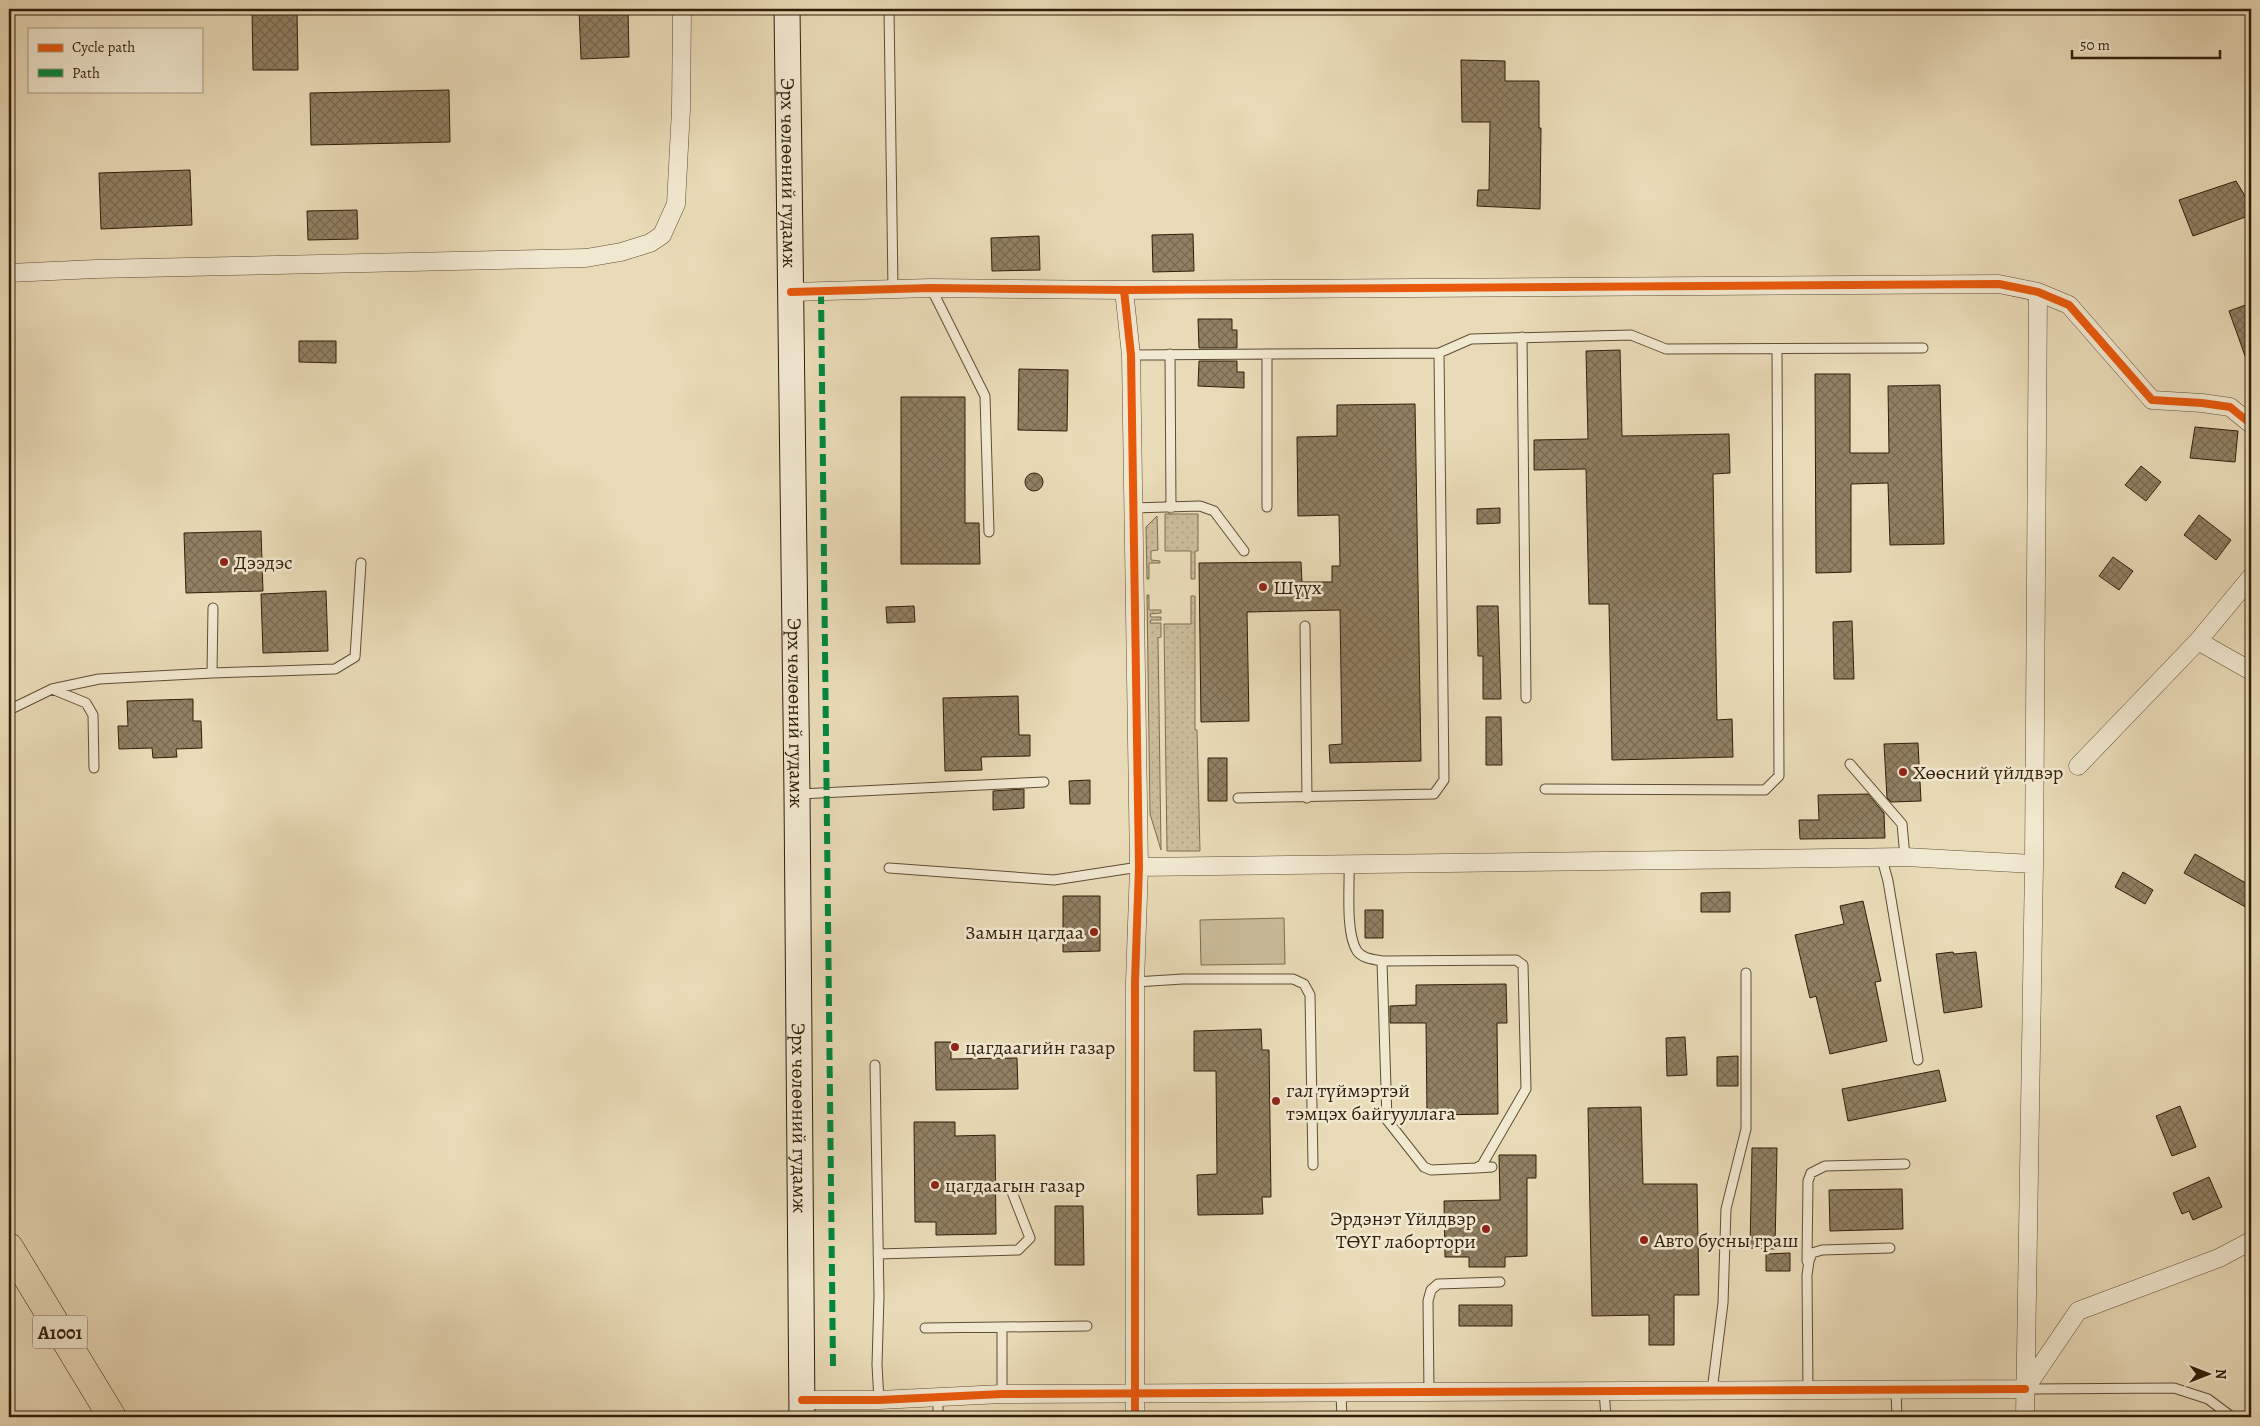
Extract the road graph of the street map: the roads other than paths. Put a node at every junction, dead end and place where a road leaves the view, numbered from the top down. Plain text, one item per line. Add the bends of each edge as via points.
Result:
1 (682, 9) edge
2 (787, 9) edge
3 (889, 9) edge
4 (9, 273) edge
5 (931, 288) junction
6 (894, 289) junction
7 (1124, 290) junction
8 (791, 292) junction
9 (2038, 292) junction
10 (1522, 337) junction
11 (1923, 348) dead end
12 (1777, 349) junction
13 (1439, 353) junction
14 (1170, 354) junction
15 (1267, 354) junction
16 (1131, 355) junction
17 (2251, 424) edge
18 (1267, 507) dead end
19 (1132, 508) junction
20 (1171, 508) junction
21 (989, 532) dead end
22 (1244, 552) dead end
23 (361, 563) dead end
24 (2251, 577) edge
25 (212, 608) dead end
26 (1305, 626) dead end
27 (2198, 641) junction
28 (2251, 671) edge
29 (212, 673) junction
30 (52, 689) junction
31 (1526, 698) dead end
32 (9, 710) edge
33 (1850, 764) dead end
34 (2078, 766) dead end
35 (94, 768) dead end
36 (1044, 782) dead end
37 (1545, 789) dead end
38 (797, 794) junction
39 (1238, 798) dead end
40 (1307, 798) junction
41 (1905, 857) junction
42 (1882, 859) junction
43 (1349, 864) junction
44 (2034, 864) junction
45 (1139, 866) junction
46 (889, 868) dead end
47 (1382, 961) junction
48 (1746, 973) dead end
49 (1134, 982) junction
50 (1918, 1060) dead end
51 (875, 1064) dead end
52 (1905, 1164) dead end
53 (1313, 1165) dead end
54 (1492, 1167) dead end
55 (1476, 1168) junction
56 (1012, 1192) dead end
57 (2251, 1241) edge
58 (9, 1247) edge
59 (1890, 1248) dead end
60 (878, 1254) junction
61 (1807, 1275) junction
62 (1500, 1282) dead end
63 (1087, 1326) dead end
64 (1002, 1327) junction
65 (925, 1328) dead end
66 (2025, 1389) junction
67 (1896, 1390) junction
68 (1712, 1391) junction
69 (1808, 1391) junction
70 (1604, 1392) junction
71 (1429, 1393) junction
72 (1002, 1394) junction
73 (1340, 1394) junction
74 (1134, 1395) junction
75 (938, 1398) junction
76 (879, 1400) junction
77 (802, 1409) edge
78 (112, 1417) edge
79 (938, 1417) edge
80 (1135, 1417) edge
81 (1342, 1417) edge
82 (1606, 1417) edge
83 (1897, 1417) edge
84 (2025, 1417) edge
85 (2232, 1417) edge

1 - 4 street via 676,204 662,235 650,243 586,258
2 - 8 main road, Эрх чөлөөний гудамж
3 - 6 lane
5 - 6 street
5 - 7 street
5 - 21 lane via 985,396
6 - 8 street
7 - 9 street via 1999,284
7 - 16 street
8 - 38 main road, Эрх чөлөөний гудамж
9 - 17 street via 2069,305 2152,400 2230,407
9 - 44 street
10 - 12 lane via 1632,335 1666,349
10 - 13 lane via 1471,339
10 - 31 lane
11 - 12 lane
12 - 37 lane via 1779,776 1765,790
13 - 15 lane
13 - 40 lane via 1444,780 1434,794
14 - 15 lane
14 - 16 lane
14 - 20 lane
15 - 18 lane
16 - 19 street
19 - 20 lane
19 - 45 street
20 - 22 lane via 1211,508
23 - 29 lane via 355,657 334,669
24 - 27 street
25 - 29 lane
26 - 40 lane
27 - 28 street
27 - 34 street
29 - 30 lane via 99,679
30 - 32 lane
30 - 35 lane via 86,704 93,715
33 - 41 lane via 1902,824
36 - 38 lane
38 - 77 main road, Эрх чөлөөний гудамж
39 - 40 lane
41 - 42 street
41 - 44 street
42 - 43 street
42 - 50 lane
43 - 45 street
43 - 47 lane via 1351,930 1357,950 1365,958
44 - 66 street
45 - 46 lane via 1054,880
45 - 49 street
47 - 55 lane via 1387,1120 1424,1166 1431,1170
47 - 55 lane via 1516,960 1522,965 1526,1089 1482,1165
48 - 68 lane via 1746,1129 1726,1209 1723,1303
49 - 53 lane via 1293,979 1304,984 1310,995
49 - 74 street
51 - 60 lane
52 - 61 lane via 1825,1166 1811,1172 1808,1180
54 - 55 lane
56 - 60 lane via 1030,1238 1018,1250
57 - 66 street via 2218,1258 2078,1311
58 - 78 highway, A1001
59 - 61 lane via 1812,1253
60 - 76 lane
61 - 69 lane
62 - 71 lane via 1438,1284 1431,1290 1428,1301
63 - 64 lane
64 - 65 lane
64 - 72 lane
66 - 67 street
66 - 84 street
66 - 85 lane via 2174,1388 2208,1399
67 - 69 street
67 - 83 lane
68 - 69 street
68 - 70 street
70 - 71 street
70 - 82 lane
71 - 73 street
72 - 74 street
72 - 75 street
73 - 74 street
73 - 81 lane
74 - 80 street
75 - 76 street
75 - 79 lane
76 - 77 street

